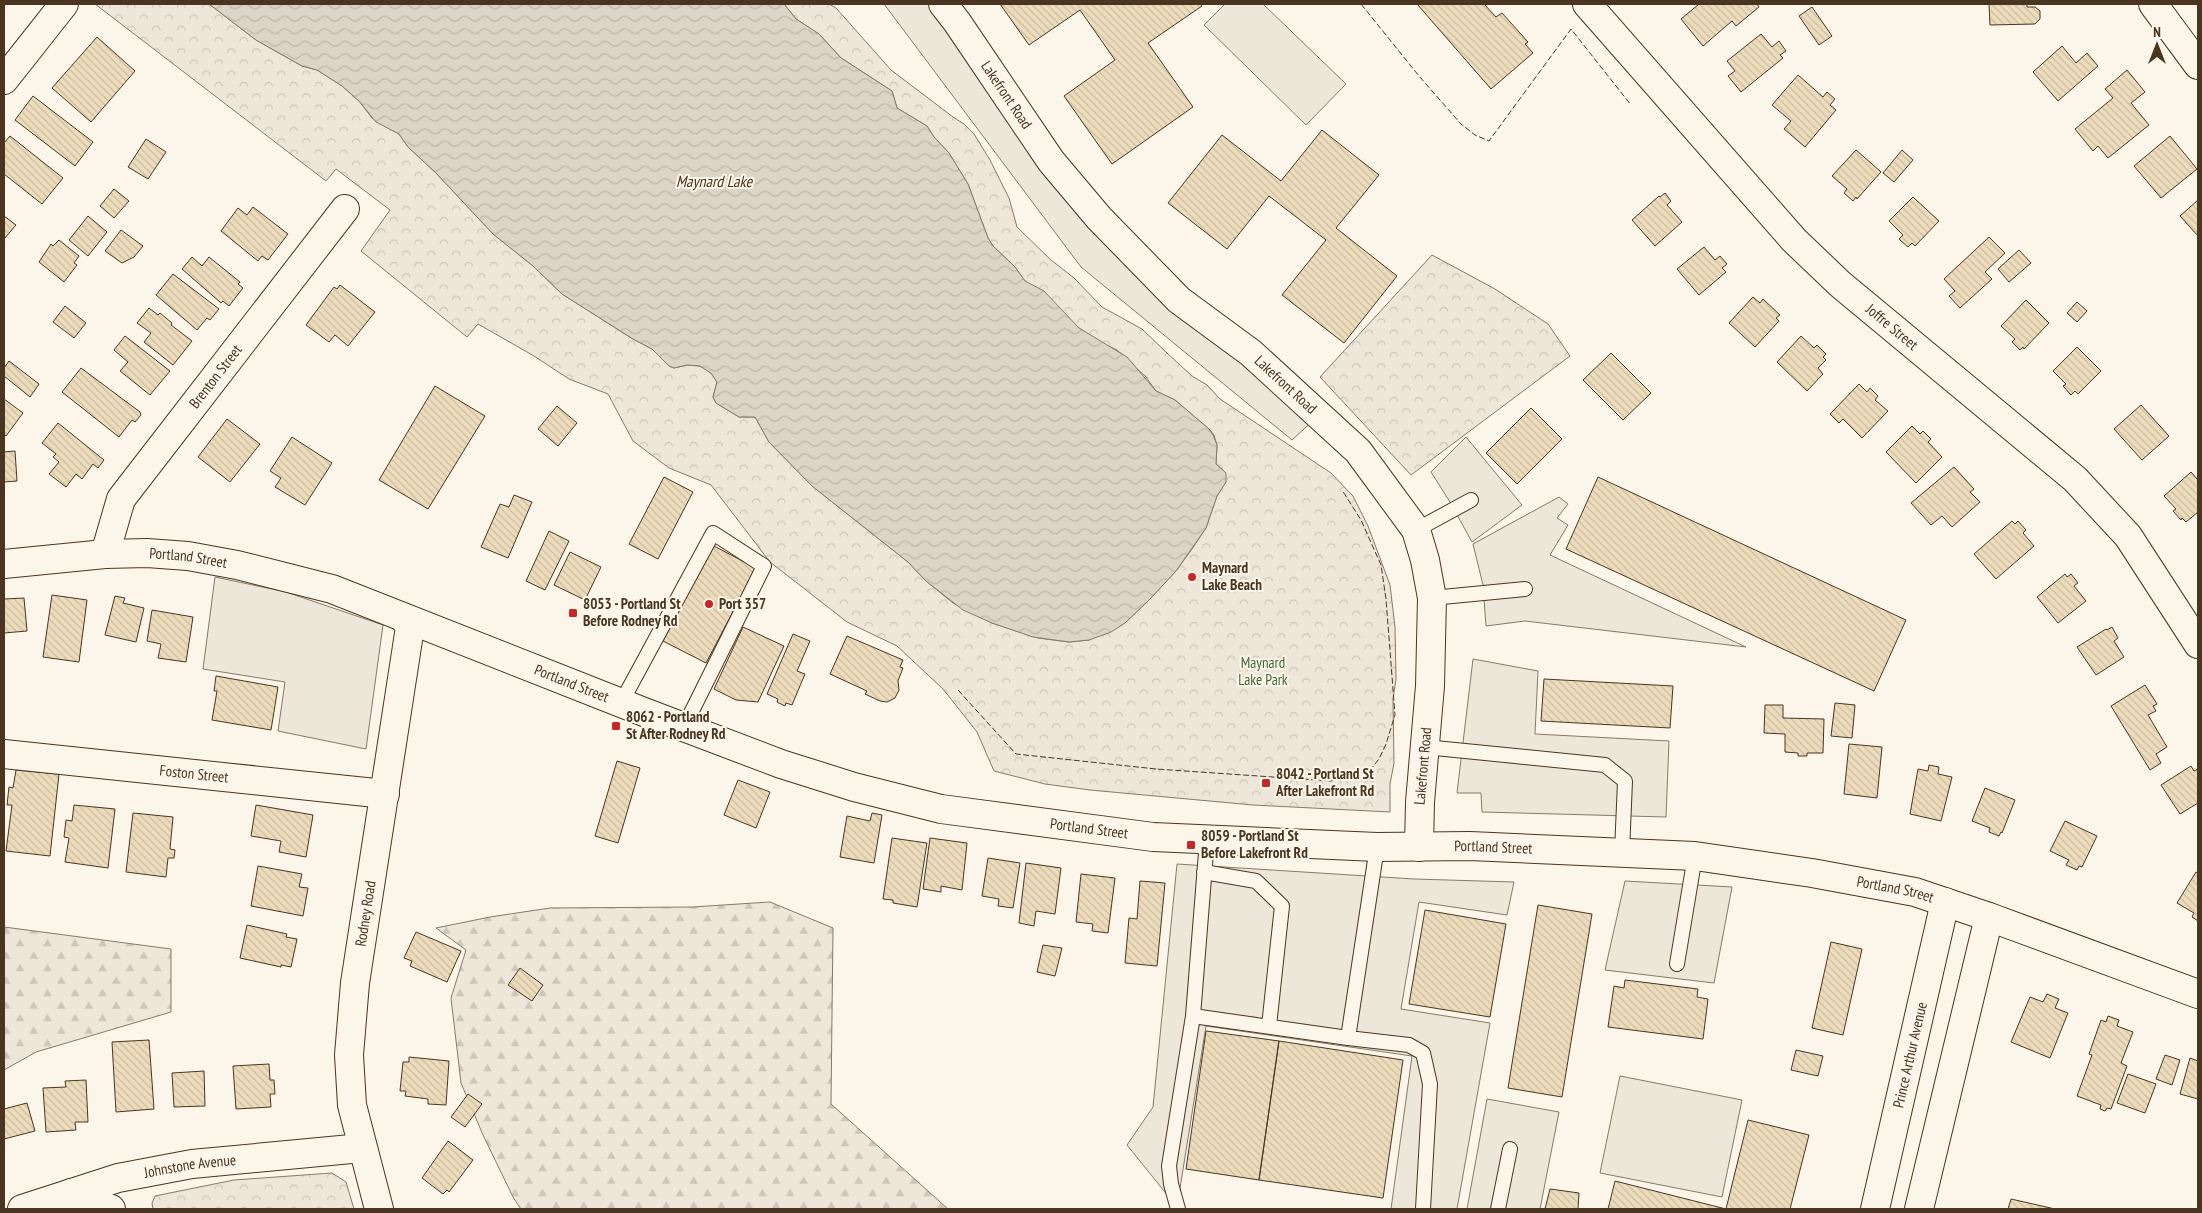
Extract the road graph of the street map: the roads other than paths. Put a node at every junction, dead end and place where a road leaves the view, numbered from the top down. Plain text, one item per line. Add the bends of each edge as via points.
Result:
1 (64, 4) edge
2 (943, 4) edge
3 (1586, 4) edge
4 (2153, 4) edge
5 (2198, 64) edge
6 (4, 80) edge
7 (345, 209) dead end
8 (1471, 500) dead end
9 (1416, 530) junction
10 (105, 554) junction
11 (4, 564) edge
12 (1525, 589) dead end
13 (1432, 598) junction
14 (404, 618) junction
15 (2198, 644) edge
16 (621, 703) junction
17 (684, 727) junction
18 (1425, 747) junction
19 (4, 754) edge
20 (386, 794) junction
21 (1208, 840) junction
22 (1377, 847) junction
23 (1419, 847) junction
24 (1622, 852) junction
25 (1695, 856) junction
26 (1204, 872) junction
27 (1946, 902) junction
28 (1989, 917) junction
29 (1677, 964) dead end
30 (2198, 994) edge
31 (1193, 1016) junction
32 (1269, 1026) junction
33 (1348, 1038) junction
34 (362, 1148) junction
35 (1510, 1149) dead end
36 (71, 1193) junction
37 (22, 1209) edge
38 (111, 1209) edge
39 (380, 1209) edge
40 (1178, 1209) edge
41 (1423, 1209) edge
42 (1498, 1209) edge
43 (1875, 1209) edge
44 (1919, 1209) edge

1 - 6 street
2 - 9 street, Lakefront Road via 1051,160 1099,218 1179,300 1251,354 1358,451
3 - 15 street, Joffre Street via 1794,240 1840,284 2075,479 2128,536
4 - 5 street
7 - 10 street, Brenton Street via 121,499
8 - 9 lane
9 - 13 street, Lakefront Road via 1426,560
10 - 11 street, Portland Street
10 - 14 street, Portland Street via 188,556 237,565 332,589
12 - 13 lane
13 - 18 street, Lakefront Road
14 - 16 street, Portland Street
14 - 20 street, Rodney Road via 410,627
16 - 17 street, Portland Street
16 - 17 lane via 713,533 764,566
17 - 21 street, Portland Street via 790,767 941,810 1153,837
18 - 23 street, Lakefront Road
18 - 24 lane via 1605,765 1625,781
19 - 20 street, Foston Street
20 - 34 street, Rodney Road via 355,984 349,1055 352,1105
21 - 22 street, Portland Street
21 - 26 lane
22 - 23 street, Portland Street
22 - 33 lane
23 - 24 street, Portland Street
24 - 25 street, Portland Street
25 - 27 street, Portland Street via 1902,889
25 - 29 lane
26 - 31 lane
26 - 32 lane via 1256,881 1282,906
27 - 28 street, Portland Street
27 - 43 street, Prince Arthur Avenue
28 - 30 street, Portland Street
28 - 44 street
31 - 32 lane
31 - 40 lane via 1169,1166
32 - 33 lane
33 - 41 lane via 1409,1045 1423,1053 1430,1084
34 - 36 street, Johnstone Avenue via 192,1164 118,1178
34 - 39 street, Rodney Road
35 - 42 lane
36 - 37 street, Johnstone Avenue
36 - 38 street

